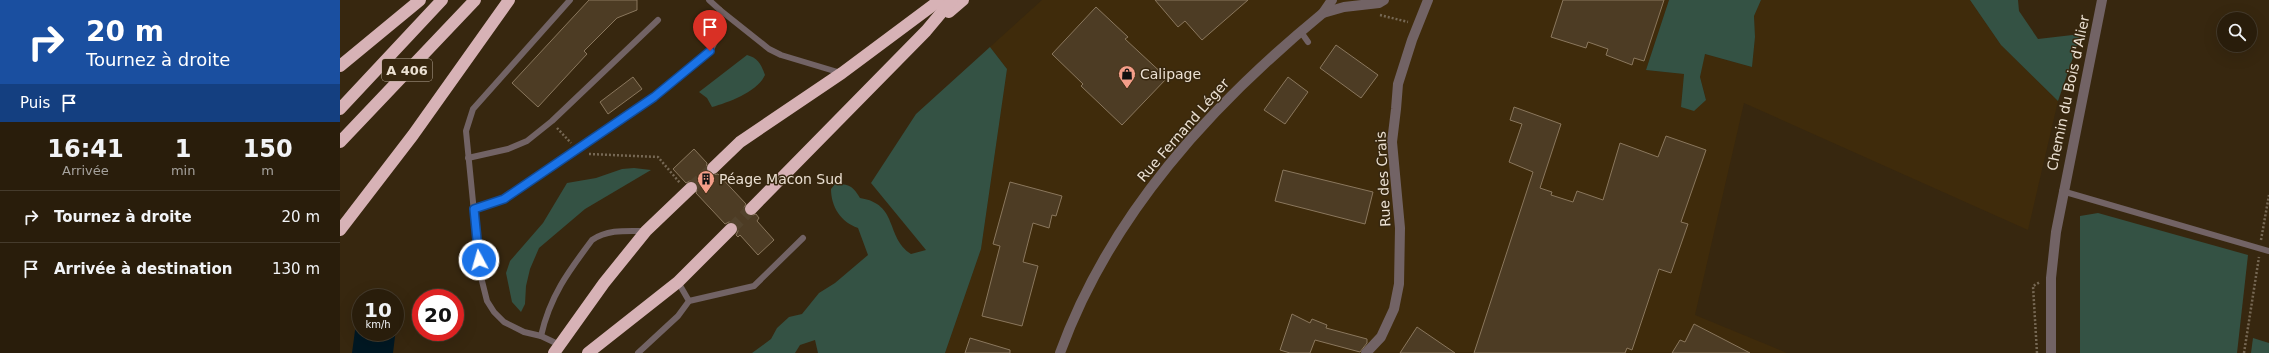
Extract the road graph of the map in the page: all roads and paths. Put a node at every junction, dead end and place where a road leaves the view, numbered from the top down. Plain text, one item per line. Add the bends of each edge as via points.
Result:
1 (420, 0) edge
2 (442, 0) edge
3 (475, 0) edge
4 (510, 0) edge
5 (570, 0) edge
6 (709, 0) edge
7 (930, 0) edge
8 (940, 0) edge
9 (952, 0) edge
10 (963, 0) edge
11 (1332, 0) edge
12 (1384, 0) edge
13 (1428, 0) edge
14 (2102, 0) edge
15 (720, 10) junction
16 (1323, 13) junction
17 (1372, 13) dead end
18 (658, 20) dead end
19 (1418, 24) junction
20 (906, 26) junction
21 (926, 31) junction
22 (1301, 32) junction
23 (1308, 42) dead end
24 (340, 66) edge
25 (842, 73) junction
26 (340, 109) edge
27 (552, 121) junction
28 (340, 142) edge
29 (577, 148) junction
30 (468, 158) junction
31 (713, 168) tunnel mouth
32 (689, 190) joint
33 (2062, 191) junction
34 (2269, 195) edge
35 (474, 209) junction
36 (751, 209) tunnel mouth
37 (340, 230) edge
38 (646, 230) junction
39 (731, 230) tunnel mouth
40 (803, 238) dead end
41 (2260, 249) junction
42 (2269, 252) edge
43 (2051, 278) junction
44 (678, 282) junction
45 (689, 301) junction
46 (541, 336) junction
47 (557, 349) edge
48 (588, 353) edge
49 (638, 353) edge
50 (1060, 353) edge
51 (1366, 353) edge
52 (2037, 353) edge
53 (2051, 353) edge
54 (2244, 353) edge

1 - 24 highway
2 - 26 highway, A 406
3 - 28 highway, A 406
4 - 37 highway
5 - 30 lane via 473,109 466,131
6 - 15 lane
7 - 20 highway
8 - 20 highway
9 - 21 highway
10 - 21 highway
11 - 16 street, Rue Fernand Léger
12 - 16 street, Rue Fernand Léger
13 - 19 street, Rue des Crais
14 - 33 street, Chemin du Bois d'Alier
15 - 25 lane via 769,50
15 - 29 lane via 719,31 710,51 654,97
16 - 22 street, Rue Fernand Léger
17 - 19 path
18 - 27 lane
19 - 51 street, Rue des Crais via 1398,84 1392,142 1400,228 1399,284 1391,316 1381,337
20 - 25 highway
21 - 36 highway
22 - 23 lane
22 - 50 street, Rue Fernand Léger via 1233,92 1156,178 1123,226 1093,278
25 - 31 highway via 740,142
27 - 29 path
27 - 30 lane via 527,141 508,149
29 - 32 path via 588,154 658,157
29 - 35 lane via 504,199
30 - 35 lane
32 - 38 highway
33 - 41 lane
33 - 43 street, Chemin du Bois d'Alier
34 - 41 path
35 - 46 lane via 480,273 487,300 504,322 524,332
38 - 46 lane via 613,231 600,234 592,240 558,288 546,314
38 - 47 highway
39 - 44 highway
40 - 45 lane via 754,286
41 - 42 lane
41 - 54 path
43 - 52 path via 2033,286
43 - 53 street, Chemin du Bois d'Alier
44 - 45 lane
44 - 48 highway
45 - 49 lane via 678,316
46 - 47 lane

